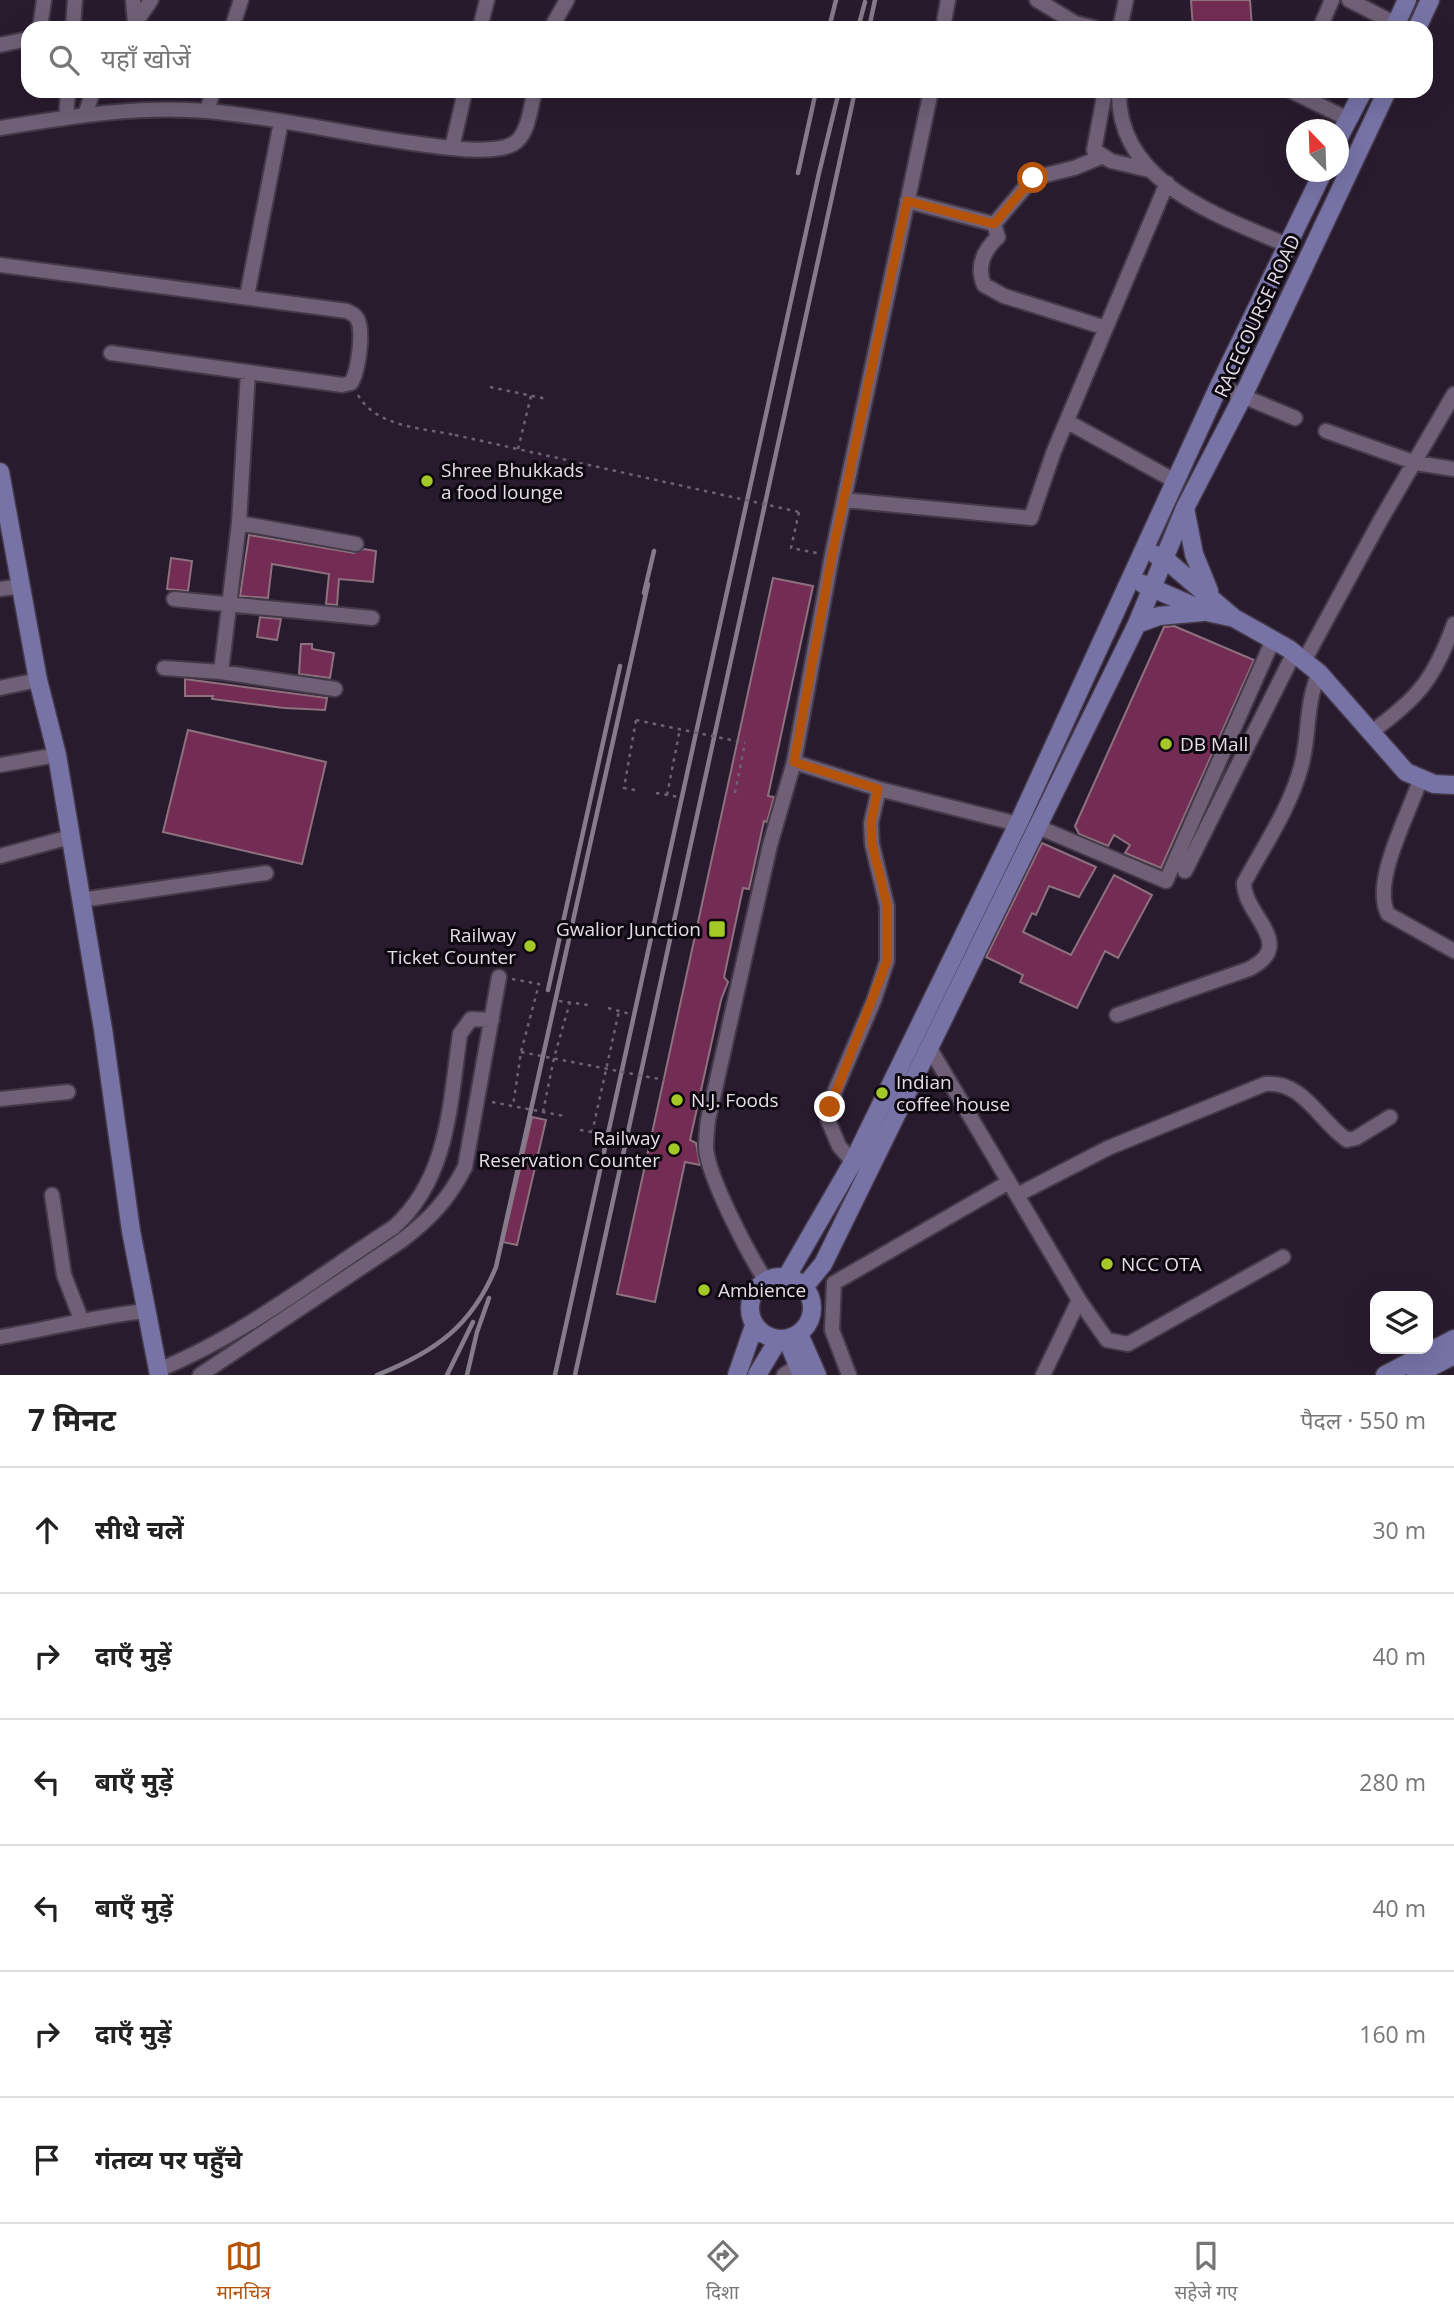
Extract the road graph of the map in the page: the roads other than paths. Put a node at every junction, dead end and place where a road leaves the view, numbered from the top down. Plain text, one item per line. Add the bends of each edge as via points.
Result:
1 (44, 0) edge
2 (75, 0) edge
3 (132, 0) edge
4 (150, 0) edge
5 (241, 0) edge
6 (487, 0) edge
7 (567, 0) edge
8 (948, 0) edge
9 (1037, 0) edge
10 (1126, 0) edge
11 (1332, 0) edge
12 (1349, 0) edge
13 (1407, 0) edge
14 (1430, 0) edge
15 (41, 21) edge
16 (74, 21) edge
17 (133, 21) edge
18 (136, 21) edge
19 (234, 21) edge
20 (482, 21) edge
21 (555, 21) edge
22 (944, 21) edge
23 (1072, 21) edge
24 (1122, 21) edge
25 (1323, 21) edge
26 (1386, 21) edge
27 (1397, 21) edge
28 (1420, 21) edge
29 (21, 40) edge
30 (0, 45) edge
31 (67, 98) edge
32 (91, 98) edge
33 (211, 98) edge
34 (463, 98) edge
35 (533, 98) edge
36 (929, 98) edge
37 (1103, 98) edge
38 (1120, 98) edge
39 (1305, 98) edge
40 (1359, 98) edge
41 (1384, 98) edge
42 (207, 111) junction
43 (85, 115) junction
44 (66, 118) junction
45 (1348, 119) joint
46 (281, 122) junction
47 (0, 128) edge
48 (452, 148) junction
49 (1101, 157) junction
50 (1149, 170) junction
51 (1318, 182) edge
52 (1167, 184) junction
53 (907, 201) junction
54 (994, 224) junction
55 (1287, 245) junction
56 (0, 265) edge
57 (247, 296) junction
58 (1106, 328) junction
59 (111, 353) dead end
60 (248, 372) junction
61 (1219, 386) junction
62 (1454, 394) edge
63 (1243, 396) junction
64 (1295, 418) dead end
65 (1068, 422) junction
66 (1326, 432) dead end
67 (1416, 463) junction
68 (1454, 469) edge
69 (0, 472) edge
70 (1175, 481) junction
71 (844, 500) junction
72 (1185, 508) junction
73 (239, 523) junction
74 (356, 544) dead end
75 (1143, 549) junction
76 (1165, 559) junction
77 (1129, 579) junction
78 (22, 586) junction
79 (1151, 588) junction
80 (0, 589) edge
81 (174, 599) dead end
82 (1209, 603) junction
83 (229, 606) junction
84 (372, 618) dead end
85 (1137, 624) junction
86 (1454, 624) edge
87 (1273, 640) junction
88 (1299, 657) junction
89 (164, 668) dead end
90 (221, 672) junction
91 (1319, 673) junction
92 (38, 680) junction
93 (0, 688) edge
94 (335, 689) dead end
95 (1370, 733) junction
96 (57, 755) junction
97 (794, 762) junction
98 (0, 765) edge
99 (1420, 780) junction
100 (1453, 787) edge
101 (878, 789) junction
102 (1018, 824) junction
103 (1038, 827) junction
104 (70, 837) junction
105 (0, 856) edge
106 (1185, 871) dead end
107 (266, 873) dead end
108 (81, 900) junction
109 (1454, 951) edge
110 (499, 977) road end
111 (1117, 1015) dead end
112 (492, 1020) junction
113 (929, 1047) junction
114 (68, 1092) dead end
115 (0, 1100) edge
116 (1390, 1116) dead end
117 (853, 1162) junction
118 (1009, 1182) junction
119 (52, 1195) dead end
120 (1017, 1195) junction
121 (1283, 1257) dead end
122 (786, 1278) junction
123 (766, 1281) junction
124 (804, 1287) junction
125 (1079, 1300) junction
126 (146, 1311) junction
127 (81, 1319) junction
128 (754, 1326) junction
129 (0, 1337) edge
130 (788, 1338) junction
131 (1454, 1339) edge
132 (1454, 1355) edge
133 (761, 1372) edge
134 (794, 1372) edge
135 (159, 1373) edge
136 (200, 1375) edge
137 (737, 1375) edge
138 (817, 1375) edge
139 (849, 1375) edge
140 (1043, 1375) edge
141 (1385, 1375) edge
142 (1416, 1375) edge

1 - 15 street
2 - 16 street
3 - 17 street
4 - 18 street
5 - 19 street
6 - 20 street
7 - 21 street
8 - 22 street
9 - 23 street
10 - 24 street
11 - 25 street
12 - 26 street
13 - 27 main road
14 - 28 main road
29 - 30 street
31 - 44 street
32 - 43 street
33 - 42 street
34 - 48 street
35 - 48 street via 525,130 514,143
36 - 53 street
37 - 49 street via 1093,145
38 - 50 street via 1124,134
39 - 45 street
40 - 45 main road
41 - 63 main road, RACECOURSE ROAD
42 - 43 street
42 - 46 street
43 - 44 street
44 - 47 street
46 - 48 street
46 - 57 street
49 - 50 street
49 - 54 street via 1033,178
50 - 52 street
51 - 55 main road, RACECOURSE ROAD
52 - 55 street via 1202,208
52 - 58 street
53 - 54 street
53 - 71 street
54 - 58 street via 998,237 986,248 984,285 1004,296
55 - 61 main road, RACECOURSE ROAD
56 - 57 street
57 - 60 street via 347,311 357,318 360,329 351,383
58 - 65 street
59 - 60 street
60 - 73 street
61 - 63 street
61 - 70 main road, RACECOURSE ROAD
62 - 67 street
63 - 64 street
63 - 72 main road, RACECOURSE ROAD
65 - 70 street
65 - 71 street via 1031,518
66 - 67 street
67 - 68 street
67 - 88 street
69 - 78 main road
70 - 75 main road, RACECOURSE ROAD
71 - 97 street
72 - 76 main road, RACECOURSE ROAD
72 - 82 main road
73 - 74 street
73 - 83 street
75 - 76 main road
75 - 77 main road, RACECOURSE ROAD
76 - 79 main road, RACECOURSE ROAD
76 - 82 main road
77 - 79 main road
77 - 102 main road, RACECOURSE ROAD
78 - 80 street
78 - 92 main road
79 - 82 main road
79 - 85 main road, RACECOURSE ROAD
81 - 83 street
82 - 85 main road
82 - 87 main road
83 - 84 street
83 - 90 street
85 - 103 main road, RACECOURSE ROAD
86 - 95 street via 1428,681 1408,705
87 - 88 main road
87 - 103 street via 1166,881
88 - 91 main road
88 - 106 street
89 - 90 street
90 - 94 street
91 - 95 main road
91 - 111 street via 1309,696 1307,736 1294,790 1244,883 1244,895 1270,938 1269,951 1249,969
92 - 93 street
92 - 96 main road
95 - 99 main road via 1406,772
96 - 98 street
96 - 104 main road
97 - 101 street
97 - 123 street via 720,1057 706,1149 739,1233
99 - 100 main road
99 - 109 street via 1394,849 1382,904 1388,914
101 - 102 street
101 - 117 street via 872,833 887,905 887,961 835,1091 828,1120 835,1140
102 - 117 main road, RACECOURSE ROAD
103 - 113 main road, RACECOURSE ROAD
104 - 105 street
104 - 108 main road
107 - 108 street
108 - 126 main road
110 - 112 street
112 - 135 street via 471,1019 460,1034 443,1144 429,1184 410,1213 243,1325
112 - 136 street via 466,1167 440,1208 401,1241
113 - 118 street
113 - 124 main road, RACECOURSE ROAD via 823,1264
114 - 115 street
116 - 120 street via 1347,1140 1301,1093 1285,1084 1265,1084 1108,1148
117 - 122 main road, RACECOURSE ROAD
118 - 120 street
118 - 139 street via 834,1283 832,1331
119 - 127 street via 64,1275
120 - 125 street
121 - 125 street via 1128,1344 1107,1340
122 - 123 main road
122 - 124 main road
123 - 128 main road via 749,1306
124 - 130 main road via 810,1296 811,1317
125 - 140 street
126 - 127 street
126 - 135 main road
127 - 129 street
128 - 130 main road via 765,1335
128 - 137 main road
130 - 133 main road
130 - 134 main road
130 - 138 main road
131 - 141 main road
132 - 142 main road

